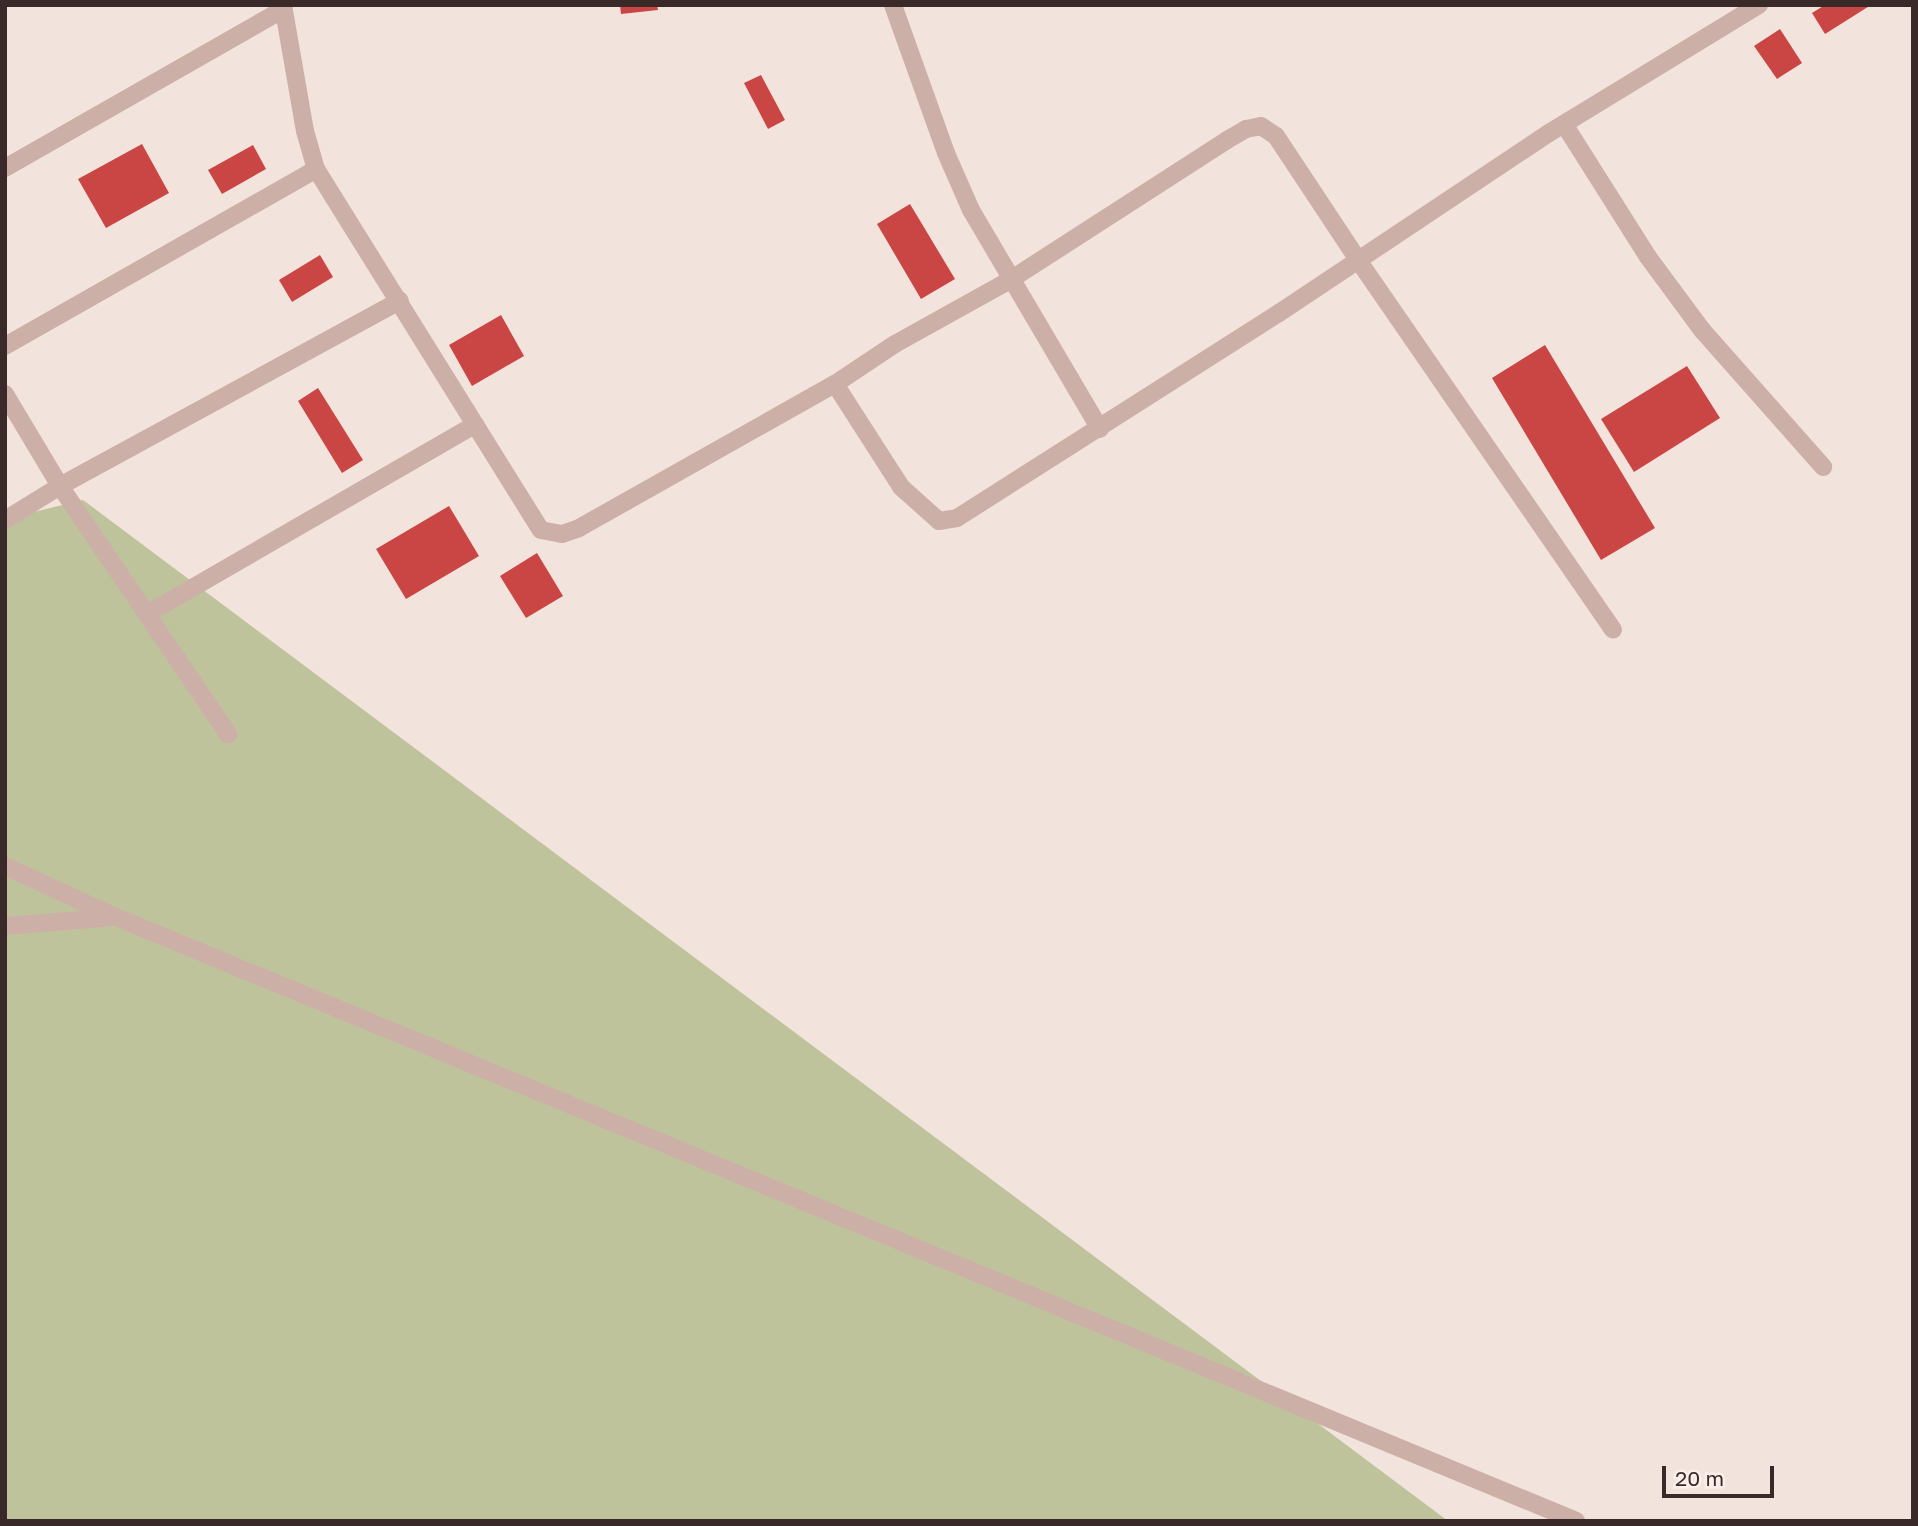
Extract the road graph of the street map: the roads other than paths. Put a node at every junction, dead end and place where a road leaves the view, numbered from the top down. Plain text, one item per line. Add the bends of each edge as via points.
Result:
1 (893, 5) edge
2 (1759, 5) edge
3 (284, 7) edge
4 (1564, 124) junction
5 (5, 168) edge
6 (316, 169) junction
7 (1357, 260) junction
8 (1010, 280) junction
9 (400, 301) junction
10 (5, 346) edge
11 (835, 384) junction
12 (5, 394) edge
13 (475, 425) junction
14 (1100, 429) junction
15 (1823, 467) dead end
16 (60, 486) junction
17 (5, 520) edge
18 (146, 614) junction
19 (1613, 629) dead end
20 (228, 734) dead end
21 (5, 866) edge
22 (116, 917) junction
23 (5, 926) edge
24 (1576, 1521) edge

1 - 8 street via 946,153
2 - 4 street
3 - 5 street
3 - 6 street
4 - 7 street
4 - 15 street via 1648,257 1702,330
6 - 9 street
6 - 10 street
7 - 8 street via 1276,136 1261,126 1227,140
7 - 14 street
7 - 19 street
8 - 11 street via 895,344
8 - 14 street
9 - 13 street
9 - 16 street
11 - 13 street via 562,534 541,530 533,521
11 - 14 street via 901,487 939,521 982,505
12 - 16 street
13 - 18 street
16 - 17 street
16 - 18 street
18 - 20 street
21 - 22 street
22 - 23 street
22 - 24 street

